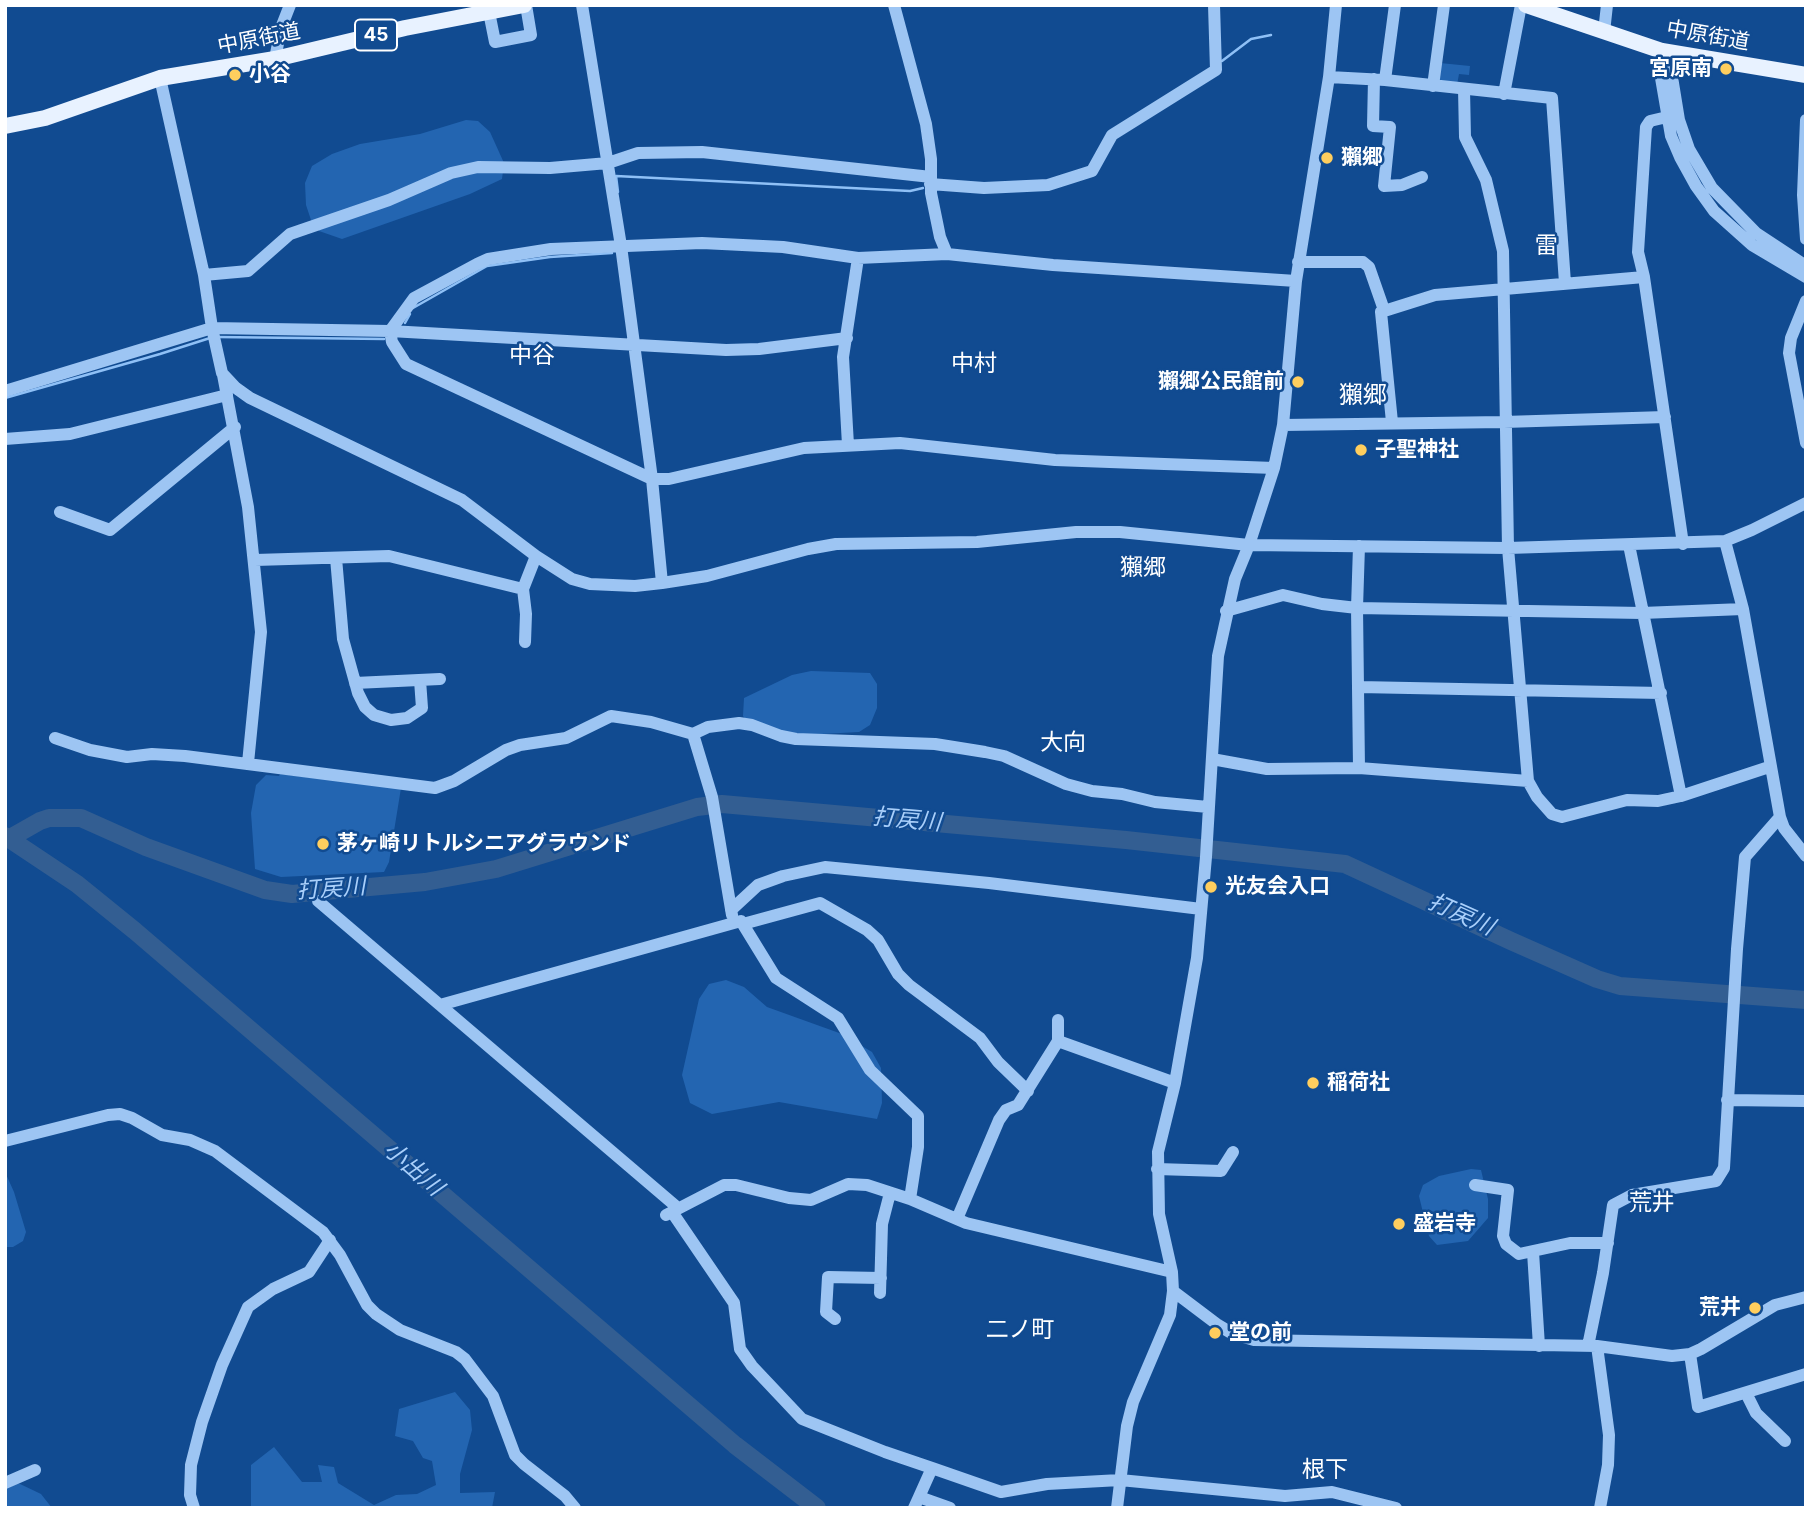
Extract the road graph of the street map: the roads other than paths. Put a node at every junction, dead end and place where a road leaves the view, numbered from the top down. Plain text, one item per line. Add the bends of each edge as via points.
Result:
1 (290, 5) edge
2 (525, 5) edge
3 (582, 5) edge
4 (894, 5) edge
5 (1214, 5) edge
6 (1336, 5) edge
7 (1395, 5) edge
8 (1444, 5) edge
9 (1524, 5) edge
10 (1607, 5) edge
11 (489, 12) junction
12 (1604, 32) junction
13 (1668, 52) junction
14 (275, 59) junction
15 (1806, 75) edge
16 (1329, 77) junction
17 (160, 78) junction
18 (1380, 80) junction
19 (1433, 86) junction
20 (1464, 89) junction
21 (1504, 94) junction
22 (1667, 117) junction
23 (1806, 120) edge
24 (5, 126) edge
25 (608, 163) junction
26 (1422, 177) dead end
27 (930, 181) junction
28 (1806, 239) edge
29 (621, 246) junction
30 (947, 254) junction
31 (858, 258) junction
32 (1298, 262) junction
33 (1806, 267) edge
34 (204, 275) junction
35 (1644, 277) junction
36 (1806, 277) edge
37 (1296, 281) junction
38 (1565, 283) junction
39 (1504, 289) junction
40 (1806, 301) edge
41 (1384, 310) junction
42 (390, 331) junction
43 (213, 334) junction
44 (847, 338) junction
45 (633, 346) junction
46 (222, 373) junction
47 (5, 391) edge
48 (227, 395) junction
49 (1665, 417) junction
50 (1392, 422) junction
51 (1504, 422) junction
52 (1283, 425) junction
53 (234, 427) junction
54 (5, 439) edge
55 (1806, 443) edge
56 (848, 445) junction
57 (1274, 468) junction
58 (652, 479) junction
59 (1806, 503) edge
60 (60, 512) dead end
61 (1725, 541) junction
62 (1682, 544) junction
63 (1249, 545) junction
64 (1629, 545) junction
65 (1359, 546) junction
66 (1508, 548) junction
67 (536, 556) junction
68 (336, 558) junction
69 (255, 561) junction
70 (662, 583) junction
71 (523, 589) junction
72 (1357, 608) junction
73 (1743, 609) junction
74 (1514, 610) junction
75 (1227, 611) junction
76 (1642, 613) junction
77 (526, 642) dead end
78 (440, 679) dead end
79 (420, 680) junction
80 (355, 683) junction
81 (1359, 687) junction
82 (1521, 691) junction
83 (1661, 693) junction
84 (693, 734) junction
85 (55, 738) dead end
86 (1212, 758) junction
87 (248, 763) junction
88 (1769, 767) junction
89 (1359, 768) junction
90 (1528, 781) junction
91 (1681, 796) junction
92 (1208, 807) junction
93 (1780, 817) junction
94 (1806, 856) edge
95 (318, 901) dead end
96 (1201, 909) junction
97 (736, 919) junction
98 (440, 1005) junction
99 (1058, 1020) dead end
100 (1058, 1041) junction
101 (1175, 1083) junction
102 (1027, 1091) junction
103 (1727, 1100) junction
104 (1806, 1101) edge
105 (5, 1141) edge
106 (1233, 1152) dead end
107 (1157, 1168) junction
108 (1475, 1185) dead end
109 (890, 1193) junction
110 (910, 1199) junction
111 (672, 1212) junction
112 (957, 1219) junction
113 (330, 1240) junction
114 (1608, 1243) junction
115 (1533, 1252) junction
116 (1172, 1272) junction
117 (881, 1278) junction
118 (1173, 1291) junction
119 (880, 1293) dead end
120 (1806, 1297) edge
121 (835, 1319) dead end
122 (1539, 1346) junction
123 (1592, 1346) junction
124 (1690, 1354) junction
125 (1806, 1374) edge
126 (1746, 1393) junction
127 (1785, 1441) dead end
128 (932, 1468) junction
129 (35, 1470) dead end
130 (1119, 1480) junction
131 (5, 1483) edge
132 (916, 1503) edge
133 (194, 1508) edge
134 (575, 1508) edge
135 (950, 1508) edge
136 (1118, 1508) edge
137 (1396, 1508) edge
138 (1600, 1508) edge

1 - 14 street
2 - 11 main road, 中原街道 / 45
2 - 11 street via 531,35 495,42
3 - 25 street
4 - 27 street via 926,124
5 - 27 street via 1216,70 1112,135 1092,171 1048,185 995,188
6 - 16 street
7 - 18 street
8 - 19 street
9 - 12 main road, 中原街道
9 - 21 street
10 - 12 street
11 - 14 main road, 中原街道 / 45
12 - 13 main road, 中原街道
13 - 15 main road, 中原街道
13 - 22 street via 1661,78
13 - 33 street via 1679,121 1712,188 1755,233
14 - 17 main road, 中原街道 / 45
16 - 18 street
16 - 32 street
17 - 24 main road, 中原街道 / 45 via 45,118
17 - 34 street
18 - 19 street
18 - 26 street via 1373,126 1390,127 1384,186
19 - 20 street
20 - 21 street
20 - 39 street via 1465,137 1492,203 1503,251
21 - 38 street via 1552,98
22 - 35 street via 1650,121 1646,127 1638,251
22 - 36 street via 1680,157 1714,211 1752,245
23 - 28 street
25 - 27 street via 638,153 702,152
25 - 29 street
25 - 34 street via 478,167 451,173 290,234 248,271
27 - 30 street
29 - 31 street via 702,243
29 - 42 street via 551,249 488,259 414,298
29 - 45 street
30 - 31 street
30 - 37 street
31 - 44 street
32 - 37 street
32 - 41 street via 1363,262
34 - 43 street
35 - 38 street
35 - 49 street
37 - 52 street
38 - 39 street
39 - 41 street via 1436,295
39 - 51 street
40 - 55 street via 1789,353
41 - 50 street
42 - 43 street
42 - 45 street
42 - 58 street via 406,363
43 - 46 street
43 - 47 street
44 - 45 street via 726,350
44 - 56 street via 843,356
45 - 58 street
46 - 48 street
46 - 67 street via 250,398 462,500
48 - 53 street
48 - 54 street via 70,434
49 - 51 street
49 - 62 street
50 - 51 street
50 - 52 street
51 - 66 street
52 - 57 street
53 - 60 street via 110,530
53 - 69 street
56 - 57 street via 900,443 1055,460
56 - 58 street via 804,448
57 - 63 street
58 - 70 street
59 - 61 street
61 - 62 street
61 - 73 street
62 - 64 street
63 - 65 street
63 - 70 street via 1076,531 977,542 836,544
63 - 75 street
64 - 66 street
64 - 76 street
65 - 66 street
65 - 72 street
66 - 74 street
67 - 70 street via 572,579 590,584
67 - 71 street
68 - 69 street
68 - 71 street via 389,556
68 - 80 street via 343,639
69 - 87 street via 261,632
71 - 77 street
72 - 74 street
72 - 75 street via 1283,595
72 - 81 street
73 - 76 street
73 - 88 street
74 - 76 street
74 - 82 street
75 - 86 street via 1218,656
76 - 83 street
78 - 79 street
79 - 80 street
79 - 80 street via 422,708 407,718 391,720 365,707
81 - 82 street
81 - 89 street
82 - 83 street
82 - 90 street
83 - 91 street
84 - 87 street via 611,716 566,738 506,750 454,782 435,788
84 - 92 street via 739,723 796,739 934,744 1004,756 1092,791
84 - 97 street via 712,797
85 - 87 street via 127,757 152,754
86 - 89 street via 1267,769
86 - 92 street
88 - 91 street
88 - 93 street
89 - 90 street
90 - 91 street via 1552,814 1562,817 1626,800
92 - 96 street
93 - 94 street
93 - 103 street via 1745,857
95 - 98 street
96 - 97 street via 825,867 758,885
96 - 101 street
97 - 98 street
97 - 102 street via 820,903 867,930 898,974 980,1038
97 - 110 street via 776,978 838,1018 870,1070 918,1116
98 - 111 street
99 - 100 street
100 - 101 street
100 - 102 street
101 - 107 street
102 - 112 street via 999,1120
103 - 104 street
103 - 114 street via 1724,1168 1716,1181 1632,1195 1613,1205
105 - 113 street via 120,1114 162,1135 215,1151
106 - 107 street via 1221,1171
107 - 116 street via 1159,1214
108 - 115 street via 1508,1190 1506,1244 1519,1254
109 - 110 street
109 - 111 street via 848,1184 811,1200 724,1185
109 - 117 street via 882,1224
110 - 112 street
111 - 128 street via 734,1303 740,1349 802,1419
112 - 116 street
113 - 133 street via 309,1272 248,1307 202,1422 191,1465
113 - 134 street via 376,1314 407,1334 465,1359 493,1396 515,1455
114 - 115 street via 1570,1243
114 - 123 street
115 - 122 street
116 - 118 street
117 - 119 street
117 - 121 street via 828,1278 826,1312
118 - 122 street via 1218,1325 1254,1340
118 - 130 street via 1170,1315 1133,1402
120 - 124 street via 1775,1305
122 - 123 street
123 - 124 street via 1658,1356
123 - 138 street via 1609,1435
124 - 126 street via 1698,1407
125 - 126 street
126 - 127 street via 1756,1413
128 - 130 street via 1001,1492
128 - 132 street
129 - 131 street
130 - 136 street
130 - 137 street via 1285,1496 1332,1492
132 - 135 street

